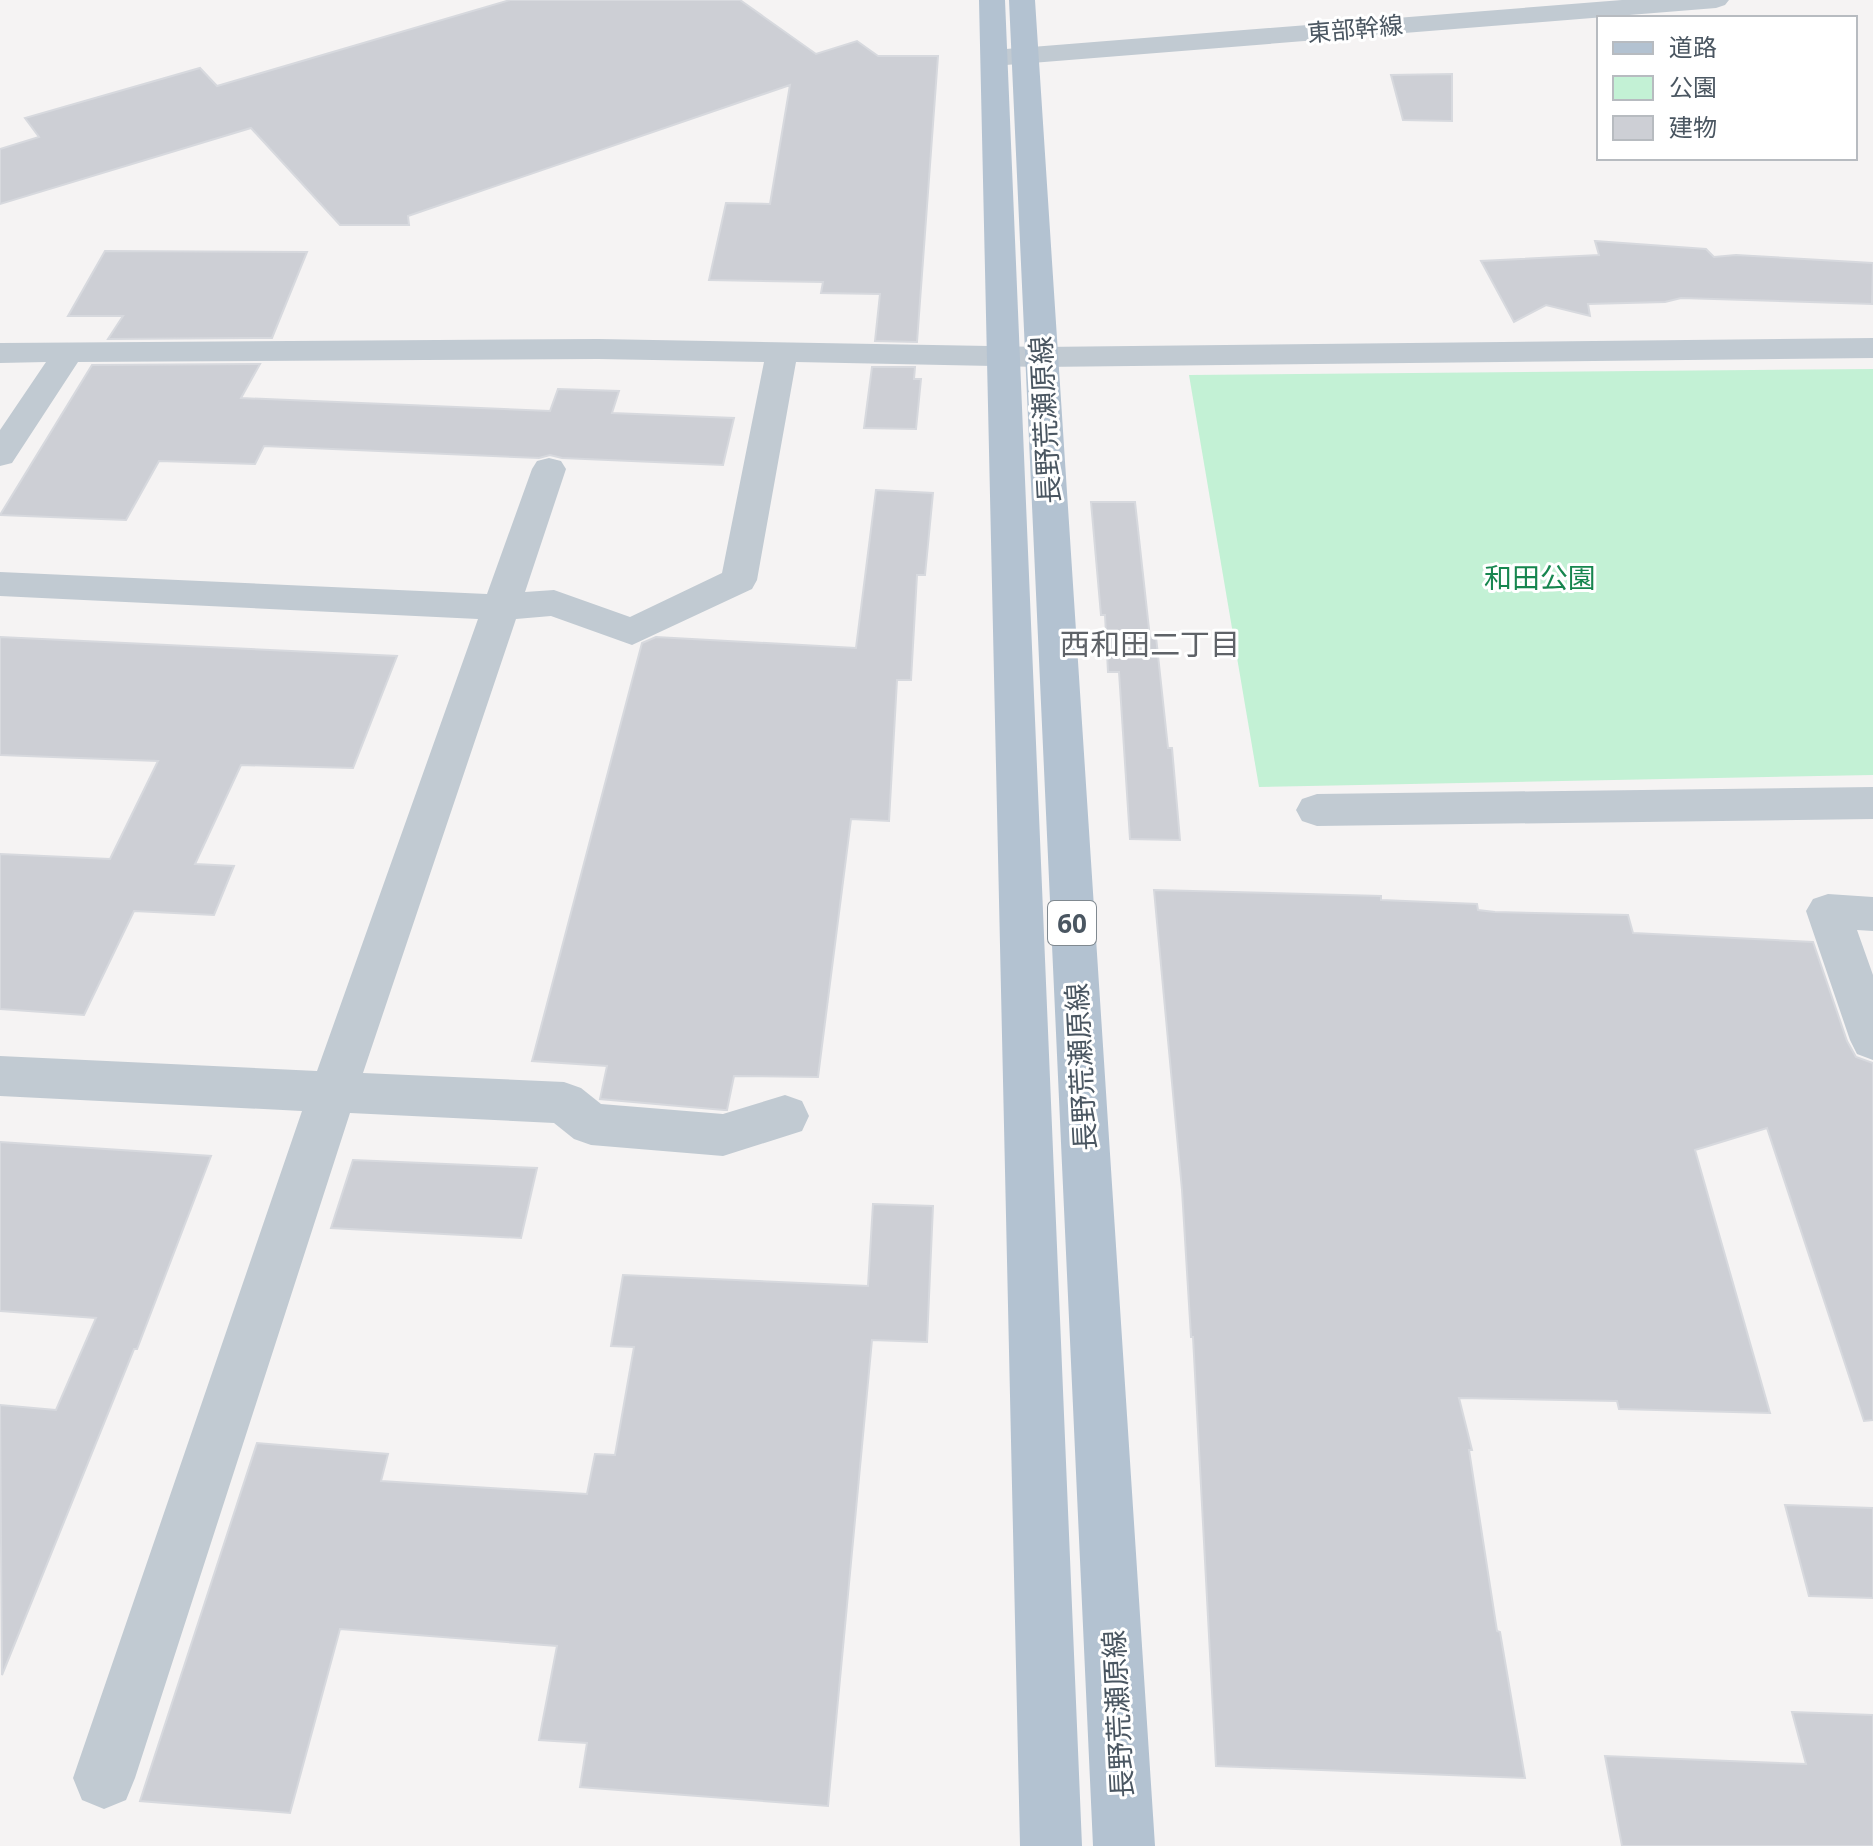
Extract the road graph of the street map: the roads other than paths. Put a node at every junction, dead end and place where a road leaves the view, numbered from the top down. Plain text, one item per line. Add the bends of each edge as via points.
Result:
1 (992, 0) edge
2 (1022, 0) edge
3 (1716, 0) edge
4 (1010, 57) junction
5 (1873, 348) edge
6 (69, 352) junction
7 (782, 352) junction
8 (0, 353) edge
9 (1021, 357) junction
10 (0, 455) edge
11 (549, 469) dead end
12 (0, 584) edge
13 (500, 607) junction
14 (1873, 803) edge
15 (1317, 810) dead end
16 (1873, 914) edge
17 (1873, 1040) edge
18 (0, 1076) edge
19 (332, 1094) junction
20 (785, 1116) dead end
21 (104, 1778) dead end
22 (1051, 1846) edge
23 (1124, 1846) edge

1 - 4 main road, 長野荒瀬原線 / 60
2 - 4 main road, 長野荒瀬原線 / 60
3 - 4 street, 東部幹線
4 - 9 main road, 長野荒瀬原線 / 60
5 - 9 street
6 - 7 street
6 - 8 street
6 - 10 street
7 - 9 street
7 - 13 street via 739,580 632,632 554,603
9 - 22 main road, 長野荒瀬原線 / 60
9 - 23 main road, 長野荒瀬原線 / 60
11 - 13 street
12 - 13 street
13 - 19 street
14 - 15 street
16 - 17 street via 1828,911
18 - 19 street
19 - 20 street via 564,1103 591,1124 723,1135
19 - 21 street

